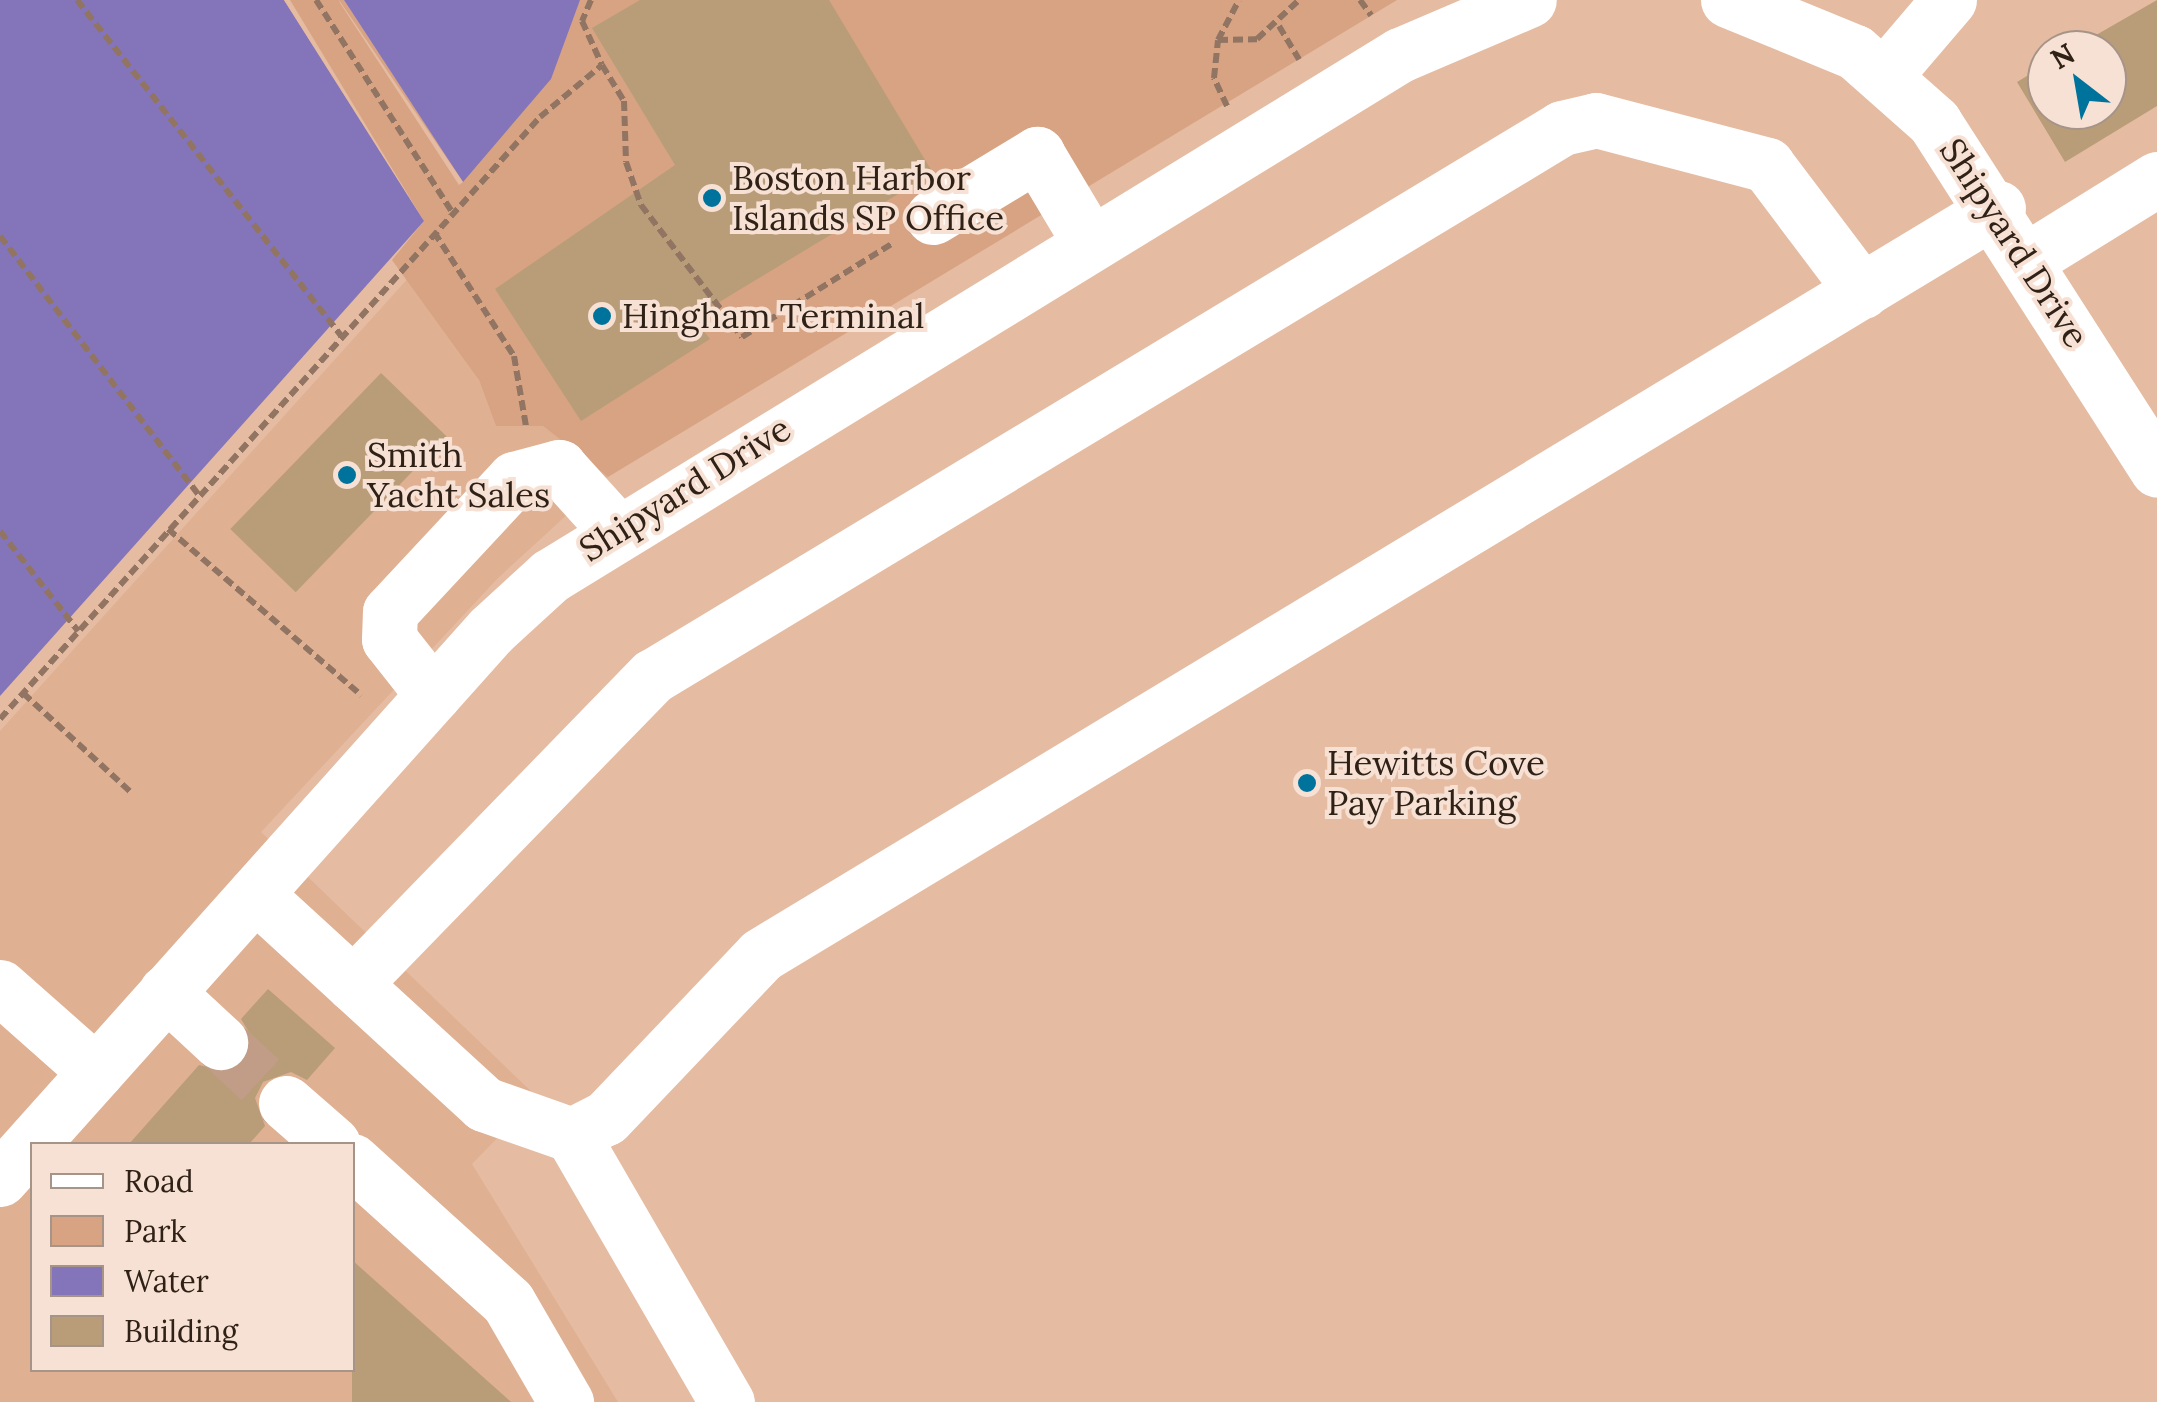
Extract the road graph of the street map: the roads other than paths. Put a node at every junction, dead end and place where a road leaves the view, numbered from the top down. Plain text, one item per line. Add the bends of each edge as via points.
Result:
1 (1529, 0) edge
2 (1728, 0) edge
3 (1949, 0) edge
4 (1884, 76) junction
5 (2157, 178) edge
6 (1998, 208) junction
7 (933, 217) road end
8 (1090, 242) junction
9 (2028, 258) junction
10 (1862, 291) junction
11 (2157, 470) edge
12 (616, 530) junction
13 (417, 676) junction
14 (256, 894) junction
15 (353, 984) junction
16 (0, 987) edge
17 (166, 992) junction
18 (220, 1042) tunnel mouth
19 (96, 1072) junction
20 (286, 1103) tunnel mouth
21 (572, 1135) junction
22 (33, 1142) edge
23 (331, 1142) edge
24 (30, 1146) edge
25 (355, 1165) edge
26 (0, 1179) edge
27 (566, 1402) edge
28 (727, 1402) edge

1 - 8 street, Shipyard Drive via 1400,55
2 - 4 street, Shipyard Drive via 1810,28
3 - 4 street
4 - 6 street, Shipyard Drive via 1934,122
5 - 9 street
6 - 9 street, Shipyard Drive
6 - 10 street
7 - 8 street via 1037,154
8 - 12 street, Shipyard Drive
9 - 11 street, Shipyard Drive
10 - 15 street via 1767,165 1596,120 1562,128 653,676
10 - 21 street via 761,955 606,1118
12 - 13 street, Shipyard Drive
12 - 13 street via 558,467 532,467 397,602 388,631
13 - 14 street, Shipyard Drive
14 - 15 street
14 - 17 street, Shipyard Drive
15 - 21 street via 484,1104
16 - 19 street
17 - 18 street
17 - 19 street, Shipyard Drive
19 - 22 street, Shipyard Drive
20 - 23 street
21 - 28 street
24 - 26 street, Shipyard Drive
25 - 27 street via 501,1294

